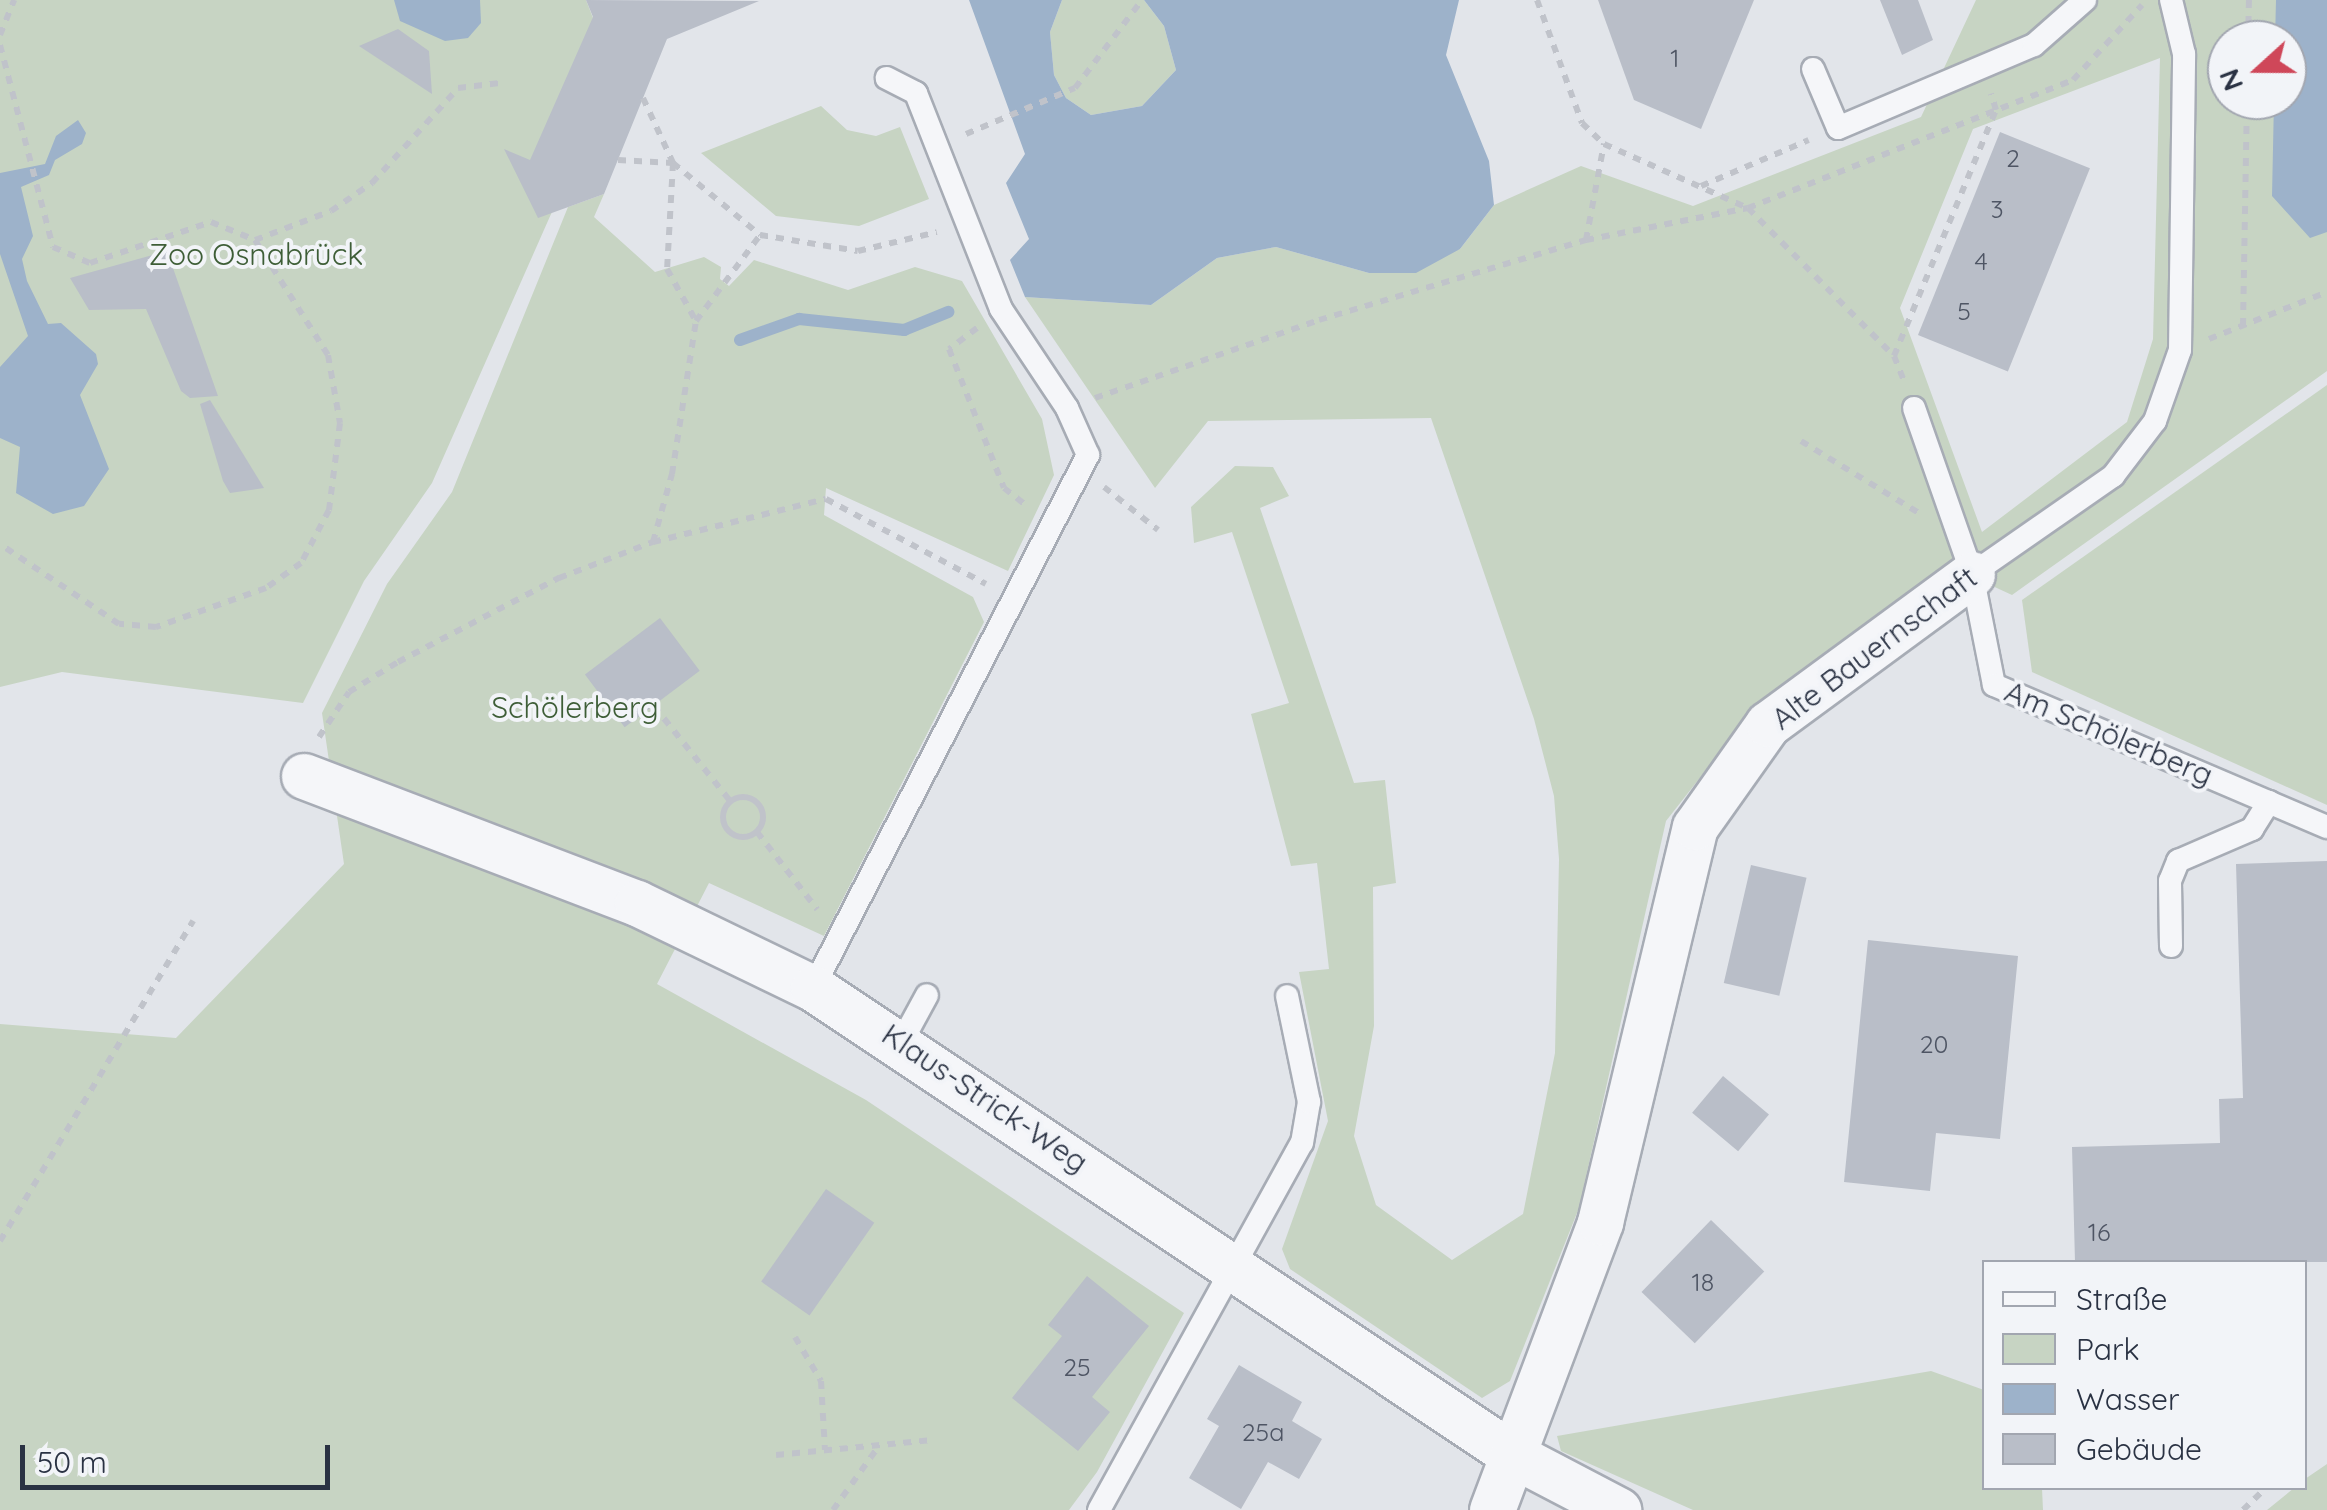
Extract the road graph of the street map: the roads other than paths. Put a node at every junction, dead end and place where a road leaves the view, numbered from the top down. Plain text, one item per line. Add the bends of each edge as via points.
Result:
1 (2085, 0) edge
2 (2170, 0) edge
3 (1814, 69) dead end
4 (887, 78) dead end
5 (1914, 408) road end
6 (1972, 574) junction
7 (304, 776) dead end
8 (2269, 802) junction
9 (2327, 827) edge
10 (2170, 946) dead end
11 (813, 988) junction
12 (927, 995) dead end
13 (1286, 996) dead end
14 (902, 1041) junction
15 (1233, 1266) junction
16 (1513, 1455) junction
17 (1099, 1510) edge
18 (1492, 1510) edge
19 (1618, 1510) edge

1 - 3 lane via 2034,45 1838,128
2 - 6 lane, Alte Bauernschaft via 2184,54 2180,350 2154,421 2113,476
4 - 11 lane via 916,94 1001,309 1067,408 1088,455
5 - 6 lane
6 - 8 lane, Am Schölerberg via 1994,685
6 - 16 street, Alte Bauernschaft via 1768,724 1695,827 1600,1222
7 - 11 street, Klaus-Strick-Weg via 637,903
8 - 9 lane, Am Schölerberg
8 - 10 lane via 2252,829 2178,861 2170,881
11 - 14 street, Klaus-Strick-Weg
12 - 14 lane
13 - 15 lane via 1309,1102 1302,1143
14 - 15 street, Klaus-Strick-Weg
15 - 16 street, Klaus-Strick-Weg
15 - 17 lane
16 - 18 street, Alte Bauernschaft
16 - 19 street, Klaus-Strick-Weg

